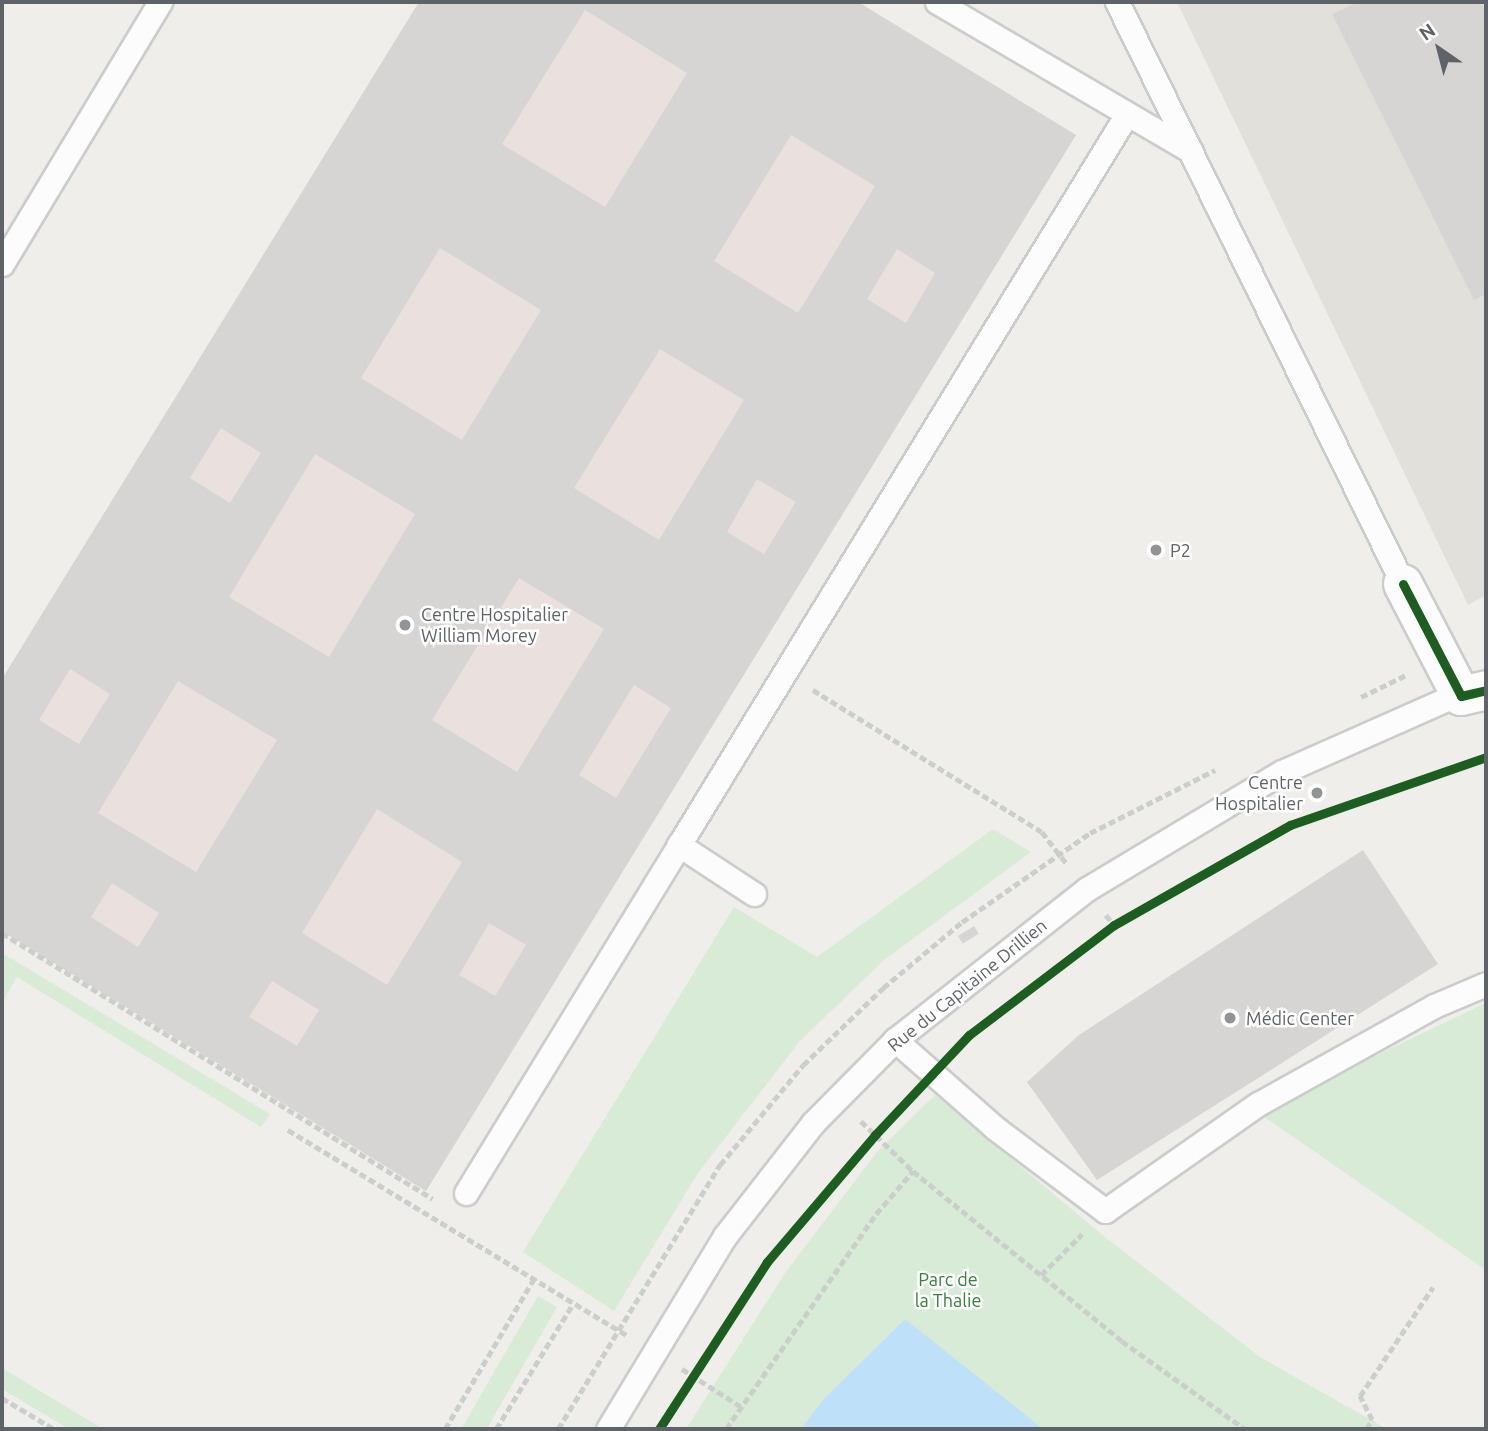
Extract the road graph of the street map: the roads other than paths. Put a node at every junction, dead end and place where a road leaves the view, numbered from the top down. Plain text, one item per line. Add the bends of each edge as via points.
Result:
1 (160, 2) edge
2 (937, 2) edge
3 (1117, 2) edge
4 (1127, 114) junction
5 (1191, 151) junction
6 (2, 264) edge
7 (1403, 584) joint
8 (1478, 687) edge
9 (679, 845) junction
10 (754, 894) dead end
11 (1486, 984) edge
12 (895, 1040) junction
13 (466, 1193) dead end
14 (608, 1429) edge

1 - 6 lane
2 - 4 lane
3 - 5 lane
4 - 5 lane
4 - 9 lane
5 - 7 lane
7 - 8 street, Rue du Capitaine Drillien
8 - 12 lane, Rue du Capitaine Drillien via 1282,772 1087,889
9 - 10 lane
9 - 13 lane
11 - 12 lane via 1434,1006 1258,1104 1105,1211 995,1128
12 - 14 lane, Rue du Capitaine Drillien via 813,1123 725,1236

